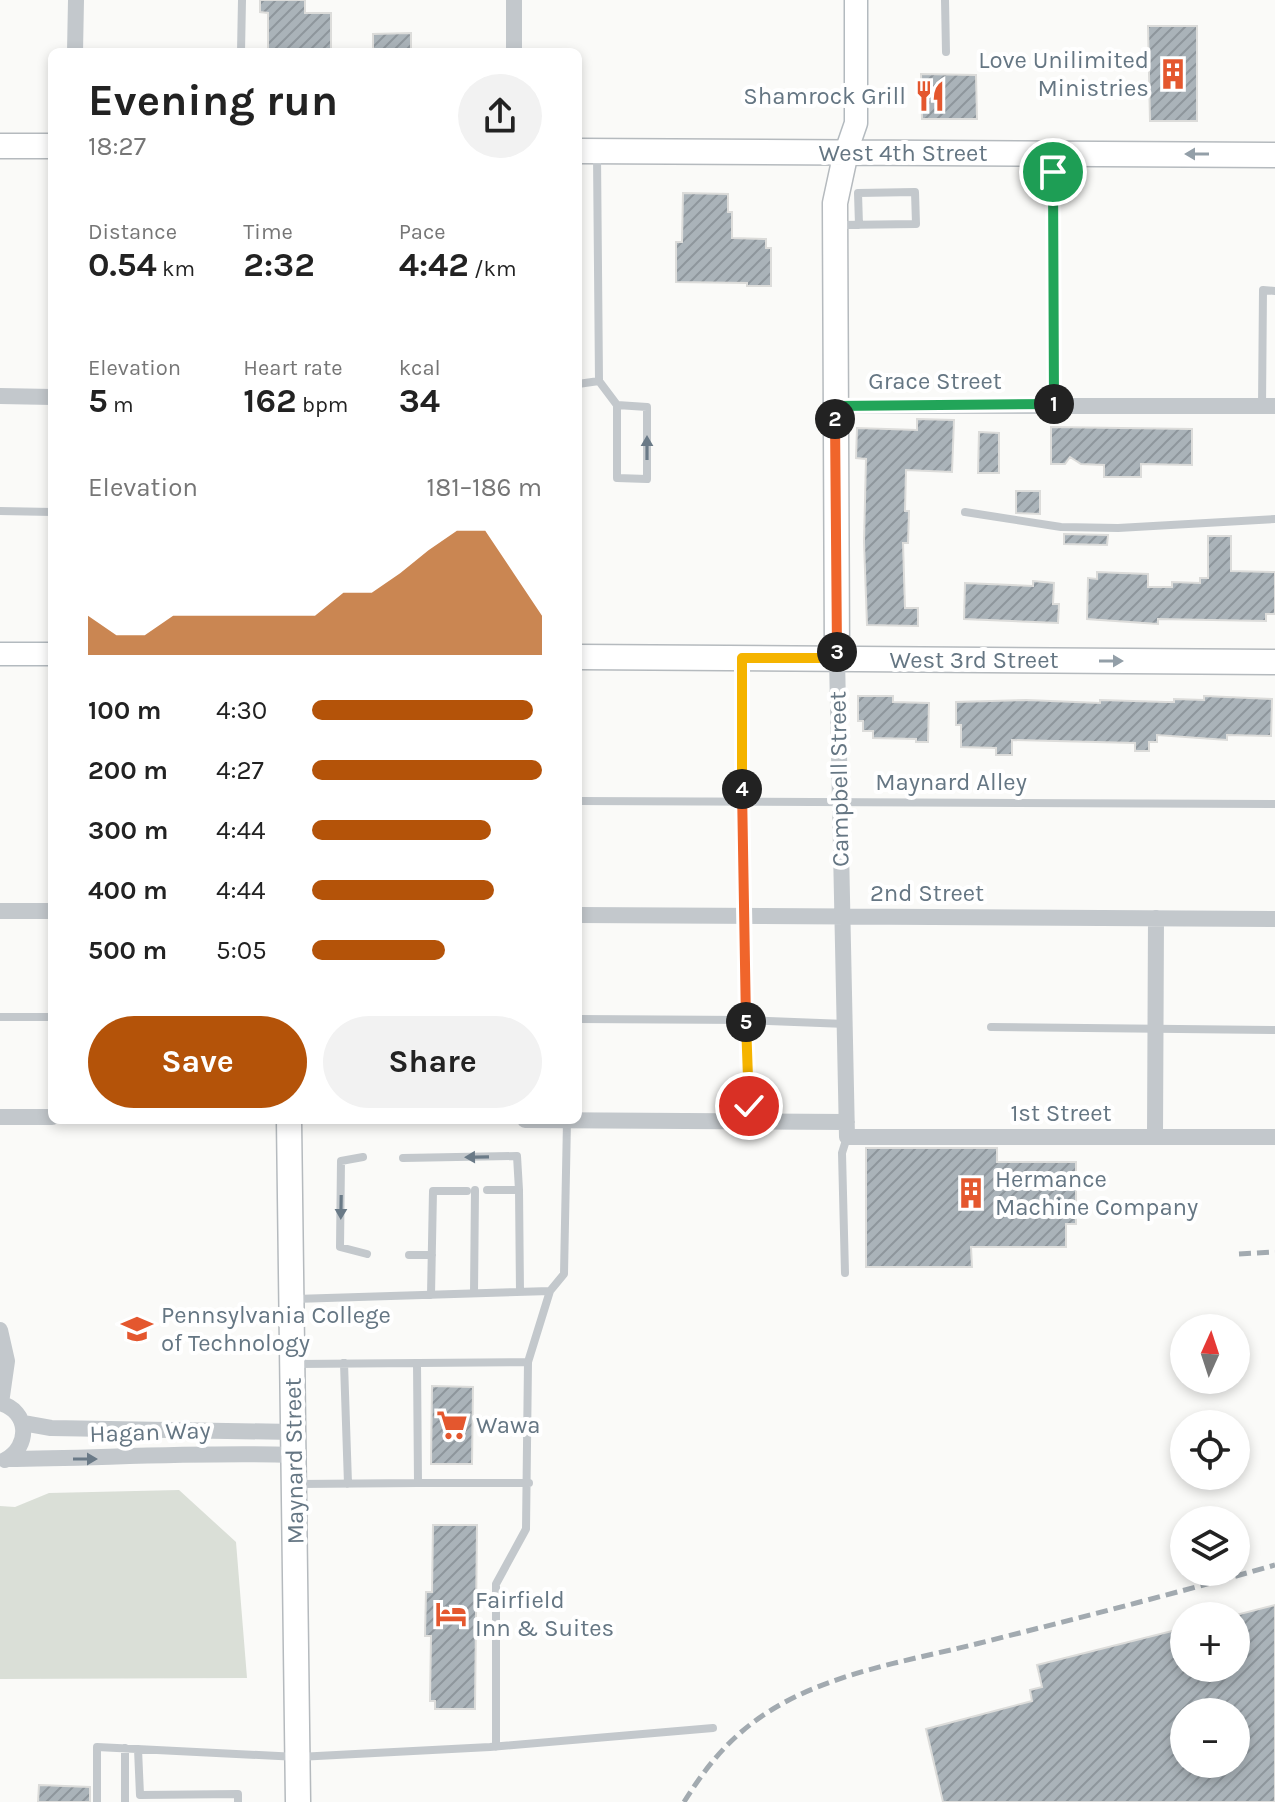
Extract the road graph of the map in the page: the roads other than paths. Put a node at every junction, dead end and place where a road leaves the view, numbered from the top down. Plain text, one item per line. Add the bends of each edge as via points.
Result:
1 (76, 0) edge
2 (242, 0) edge
3 (514, 0) edge
4 (856, 0) edge
5 (945, 0) edge
6 (75, 48) edge
7 (241, 48) edge
8 (514, 48) edge
9 (946, 52) dead end
10 (0, 146) edge
11 (48, 146) edge
12 (587, 151) edge
13 (846, 152) junction
14 (1053, 153) junction
15 (1275, 155) edge
16 (847, 225) junction
17 (1275, 291) edge
18 (599, 381) junction
19 (582, 383) edge
20 (0, 396) edge
21 (48, 397) edge
22 (1055, 404) junction
23 (617, 405) junction
24 (835, 406) junction
25 (1268, 406) edge
26 (0, 511) edge
27 (48, 512) edge
28 (965, 512) dead end
29 (1275, 519) edge
30 (0, 654) edge
31 (48, 654) edge
32 (582, 657) edge
33 (742, 658) junction
34 (837, 658) junction
35 (1275, 662) edge
36 (582, 801) edge
37 (742, 801) junction
38 (840, 801) junction
39 (1275, 804) edge
40 (0, 911) edge
41 (48, 911) edge
42 (582, 915) edge
43 (745, 916) junction
44 (841, 916) junction
45 (1156, 918) junction
46 (1275, 919) edge
47 (0, 1017) edge
48 (48, 1017) edge
49 (582, 1019) edge
50 (746, 1020) junction
51 (847, 1024) junction
52 (991, 1027) dead end
53 (1155, 1030) junction
54 (1275, 1030) edge
55 (0, 1117) edge
56 (48, 1117) edge
57 (582, 1120) edge
58 (749, 1121) junction
59 (289, 1124) edge
60 (567, 1124) edge
61 (847, 1130) junction
62 (1155, 1137) junction
63 (1275, 1137) edge
64 (363, 1157) dead end
65 (403, 1158) dead end
66 (487, 1190) dead end
67 (519, 1190) junction
68 (367, 1254) dead end
69 (409, 1255) dead end
70 (432, 1255) junction
71 (845, 1273) dead end
72 (550, 1291) junction
73 (520, 1292) junction
74 (474, 1293) junction
75 (431, 1295) junction
76 (291, 1299) junction
77 (0, 1330) edge
78 (528, 1362) junction
79 (344, 1363) junction
80 (417, 1363) junction
81 (292, 1364) junction
82 (0, 1403) edge
83 (23, 1423) junction
84 (293, 1443) junction
85 (4, 1460) edge
86 (418, 1483) junction
87 (529, 1483) junction
88 (294, 1484) junction
89 (348, 1484) junction
90 (713, 1728) dead end
91 (496, 1747) junction
92 (125, 1748) junction
93 (138, 1749) junction
94 (298, 1757) junction
95 (97, 1802) edge
96 (125, 1802) edge
97 (238, 1802) edge
98 (298, 1802) edge

1 - 6 street
2 - 7 lane
3 - 8 street
4 - 13 street, Campbell Street via 856,123
5 - 9 lane
10 - 11 main road
12 - 13 main road, West 4th Street
12 - 18 lane
13 - 14 main road, West 4th Street
13 - 16 main road, Campbell Street via 835,203
15 -> 14 main road, West 4th Street
14 - 22 lane
16 - 16 lane via 916,224 915,192 858,193
16 - 24 main road, Campbell Street
17 - 25 lane via 1263,290
18 - 19 lane
18 - 23 lane
20 - 21 street
22 - 24 street, Grace Street
22 - 25 street, Grace Street
23 -> 23 lane via 617,478 647,479 647,407
24 - 34 main road, Campbell Street
26 - 27 lane
28 - 29 lane via 1104,528
30 - 31 street
32 - 33 main road, West 3rd Street
33 - 34 main road, West 3rd Street
33 - 37 lane
34 -> 35 main road, West 3rd Street
34 - 38 street, Campbell Street
36 - 37 lane, Maynard Alley
37 - 38 lane, Maynard Alley
37 - 43 lane
38 - 39 lane, Maynard Alley
38 - 44 street, Campbell Street
40 - 41 street
42 - 43 street, 2nd Street
43 - 44 street, 2nd Street
43 - 50 lane
44 - 45 street, 2nd Street
44 - 51 street, Campbell Street
45 - 46 street, 2nd Street
45 - 53 street
47 - 48 lane
49 - 50 lane
50 - 51 lane
50 - 58 lane
51 - 61 street, Campbell Street
52 - 53 lane
53 - 54 lane
53 - 62 street
55 - 56 street
57 - 58 street, 1st Street
58 - 61 street, 1st Street
59 - 76 main road, Maynard Street
60 - 72 lane via 564,1274
61 - 62 street, 1st Street
61 - 71 lane, Campbell Street via 842,1153
62 - 63 street, 1st Street
64 -> 68 lane via 341,1161 340,1247
67 -> 65 lane via 517,1156
66 - 67 lane
67 - 73 lane
69 - 70 lane
70 - 74 lane via 433,1191 471,1190
70 - 75 lane
72 - 73 lane
72 - 78 lane
73 - 74 lane
74 - 75 lane
75 - 76 lane
76 - 81 main road, Maynard Street
77 - 82 street via 7,1361
78 - 80 lane
78 - 87 lane
79 - 80 lane
79 - 81 lane
79 - 89 lane
80 - 86 lane
81 - 84 main road, Maynard Street
82 - 83 street via 17,1412
83 - 84 street, Hagan Way
83 - 85 street, Hagan Way via 20,1446
85 -> 84 street, Hagan Way via 97,1459
84 - 88 main road, Maynard Street
86 - 87 lane
86 - 89 lane
87 - 91 lane via 526,1529 496,1584
88 - 89 lane
88 - 94 main road, Maynard Street
90 - 91 lane
91 - 94 lane
92 - 93 lane
92 - 95 lane via 97,1747
92 - 96 lane
93 - 94 lane
93 - 97 lane via 140,1795 238,1794
94 - 98 main road, Maynard Street

